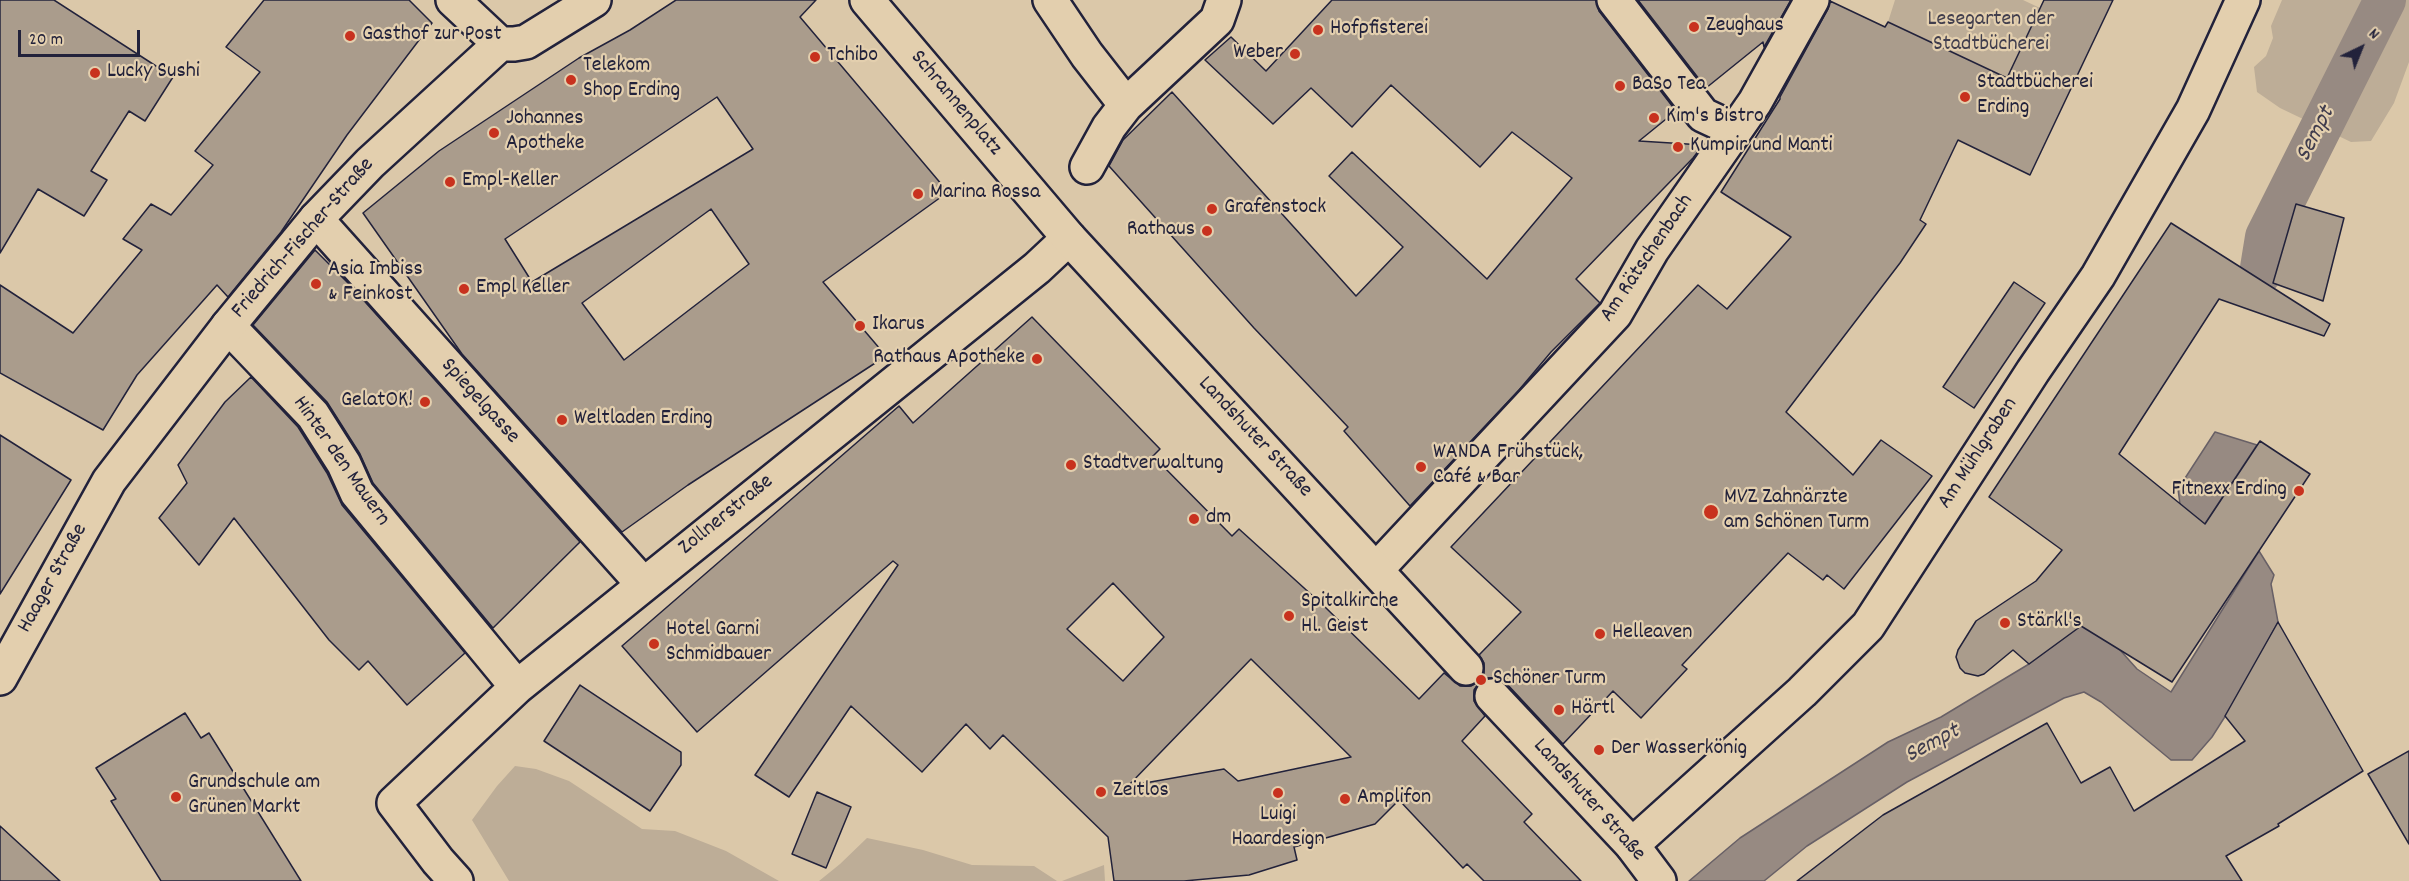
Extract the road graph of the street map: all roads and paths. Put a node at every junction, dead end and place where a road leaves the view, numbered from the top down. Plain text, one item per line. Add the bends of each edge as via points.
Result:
1 (453, 0) edge
2 (594, 0) edge
3 (867, 0) edge
4 (1050, 0) edge
5 (1614, 0) edge
6 (1812, 0) edge
7 (2243, 0) edge
8 (1220, 10) edge
9 (500, 44) junction
10 (1126, 105) junction
11 (1735, 130) junction
12 (1087, 167) dead end
13 (1042, 207) joint
14 (316, 219) junction
15 (1069, 238) junction
16 (228, 326) junction
17 (109, 481) joint
18 (1376, 570) junction
19 (643, 584) junction
20 (1466, 668) dead end
21 (0, 678) edge
22 (517, 687) junction
23 (1492, 696) dead end
24 (1632, 845) junction
25 (1658, 880) edge
26 (456, 881) edge

1 - 9 street
2 - 9 street via 526,42
3 - 13 street, Schrannenplatz
4 - 10 street
5 - 11 street via 1704,115
6 - 11 street, Am Rätschenbach
7 - 24 street, Am Mühlgraben via 2193,110 2098,276 1868,626 1802,692
8 - 10 street
9 - 14 street, Friedrich-Fischer-Straße via 370,163
10 - 12 street
11 - 18 street, Am Rätschenbach via 1652,250 1615,314
13 - 15 street, Landshuter Straße
14 - 16 street, Friedrich-Fischer-Straße
14 - 19 street, Spiegelgasse
15 - 18 street, Landshuter Straße
15 - 19 street, Zollnerstraße via 1037,268
16 - 17 street, Friedrich-Fischer-Straße
16 - 22 street, Hinter den Mauern via 313,415 344,464 357,494
17 - 21 street, Haager Straße
18 - 20 street, Landshuter Straße
19 - 22 street, Zollnerstraße
22 - 26 street, Zollnerstraße via 393,803
23 - 24 street, Landshuter Straße
24 - 25 street, Landshuter Straße

